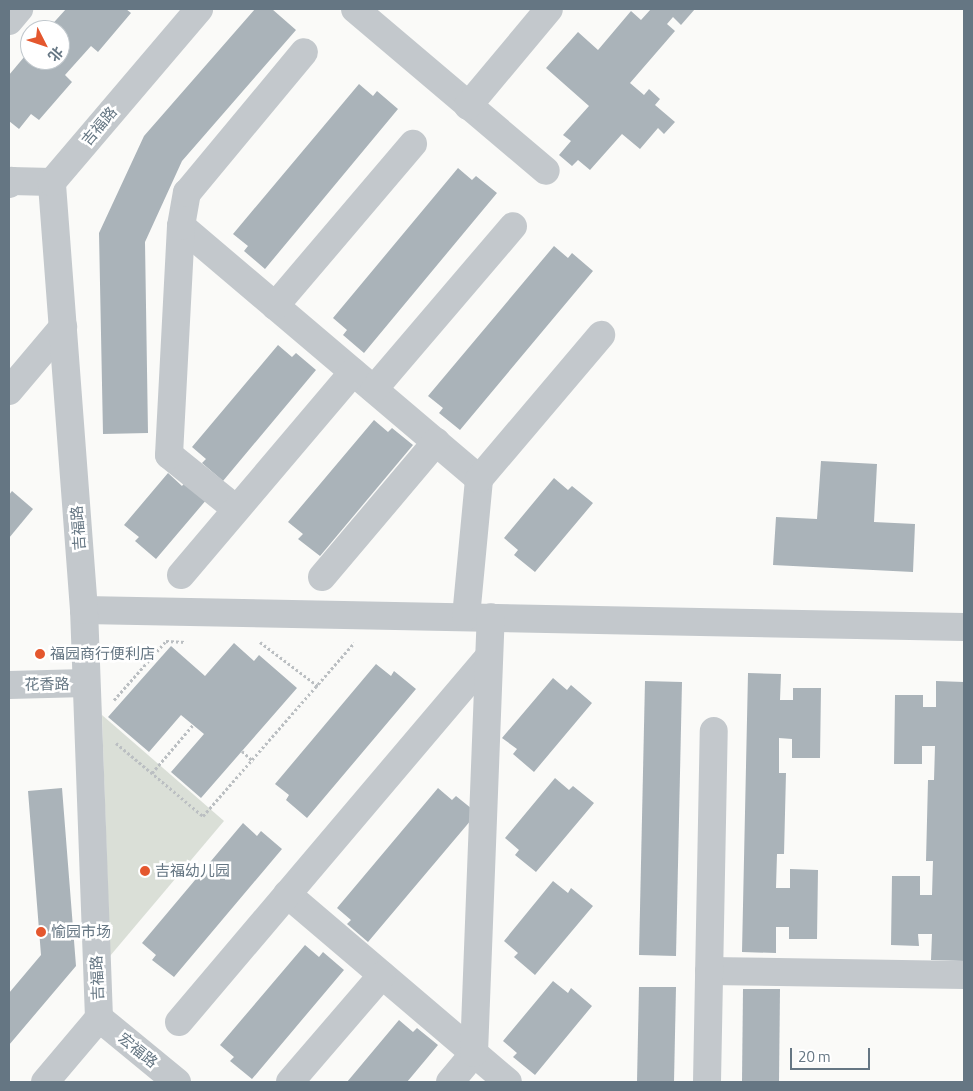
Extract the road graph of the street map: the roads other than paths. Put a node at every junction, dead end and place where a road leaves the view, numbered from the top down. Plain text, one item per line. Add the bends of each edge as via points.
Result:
1 (19, 9) edge
2 (199, 9) edge
3 (355, 9) edge
4 (549, 9) edge
5 (9, 21) edge
6 (304, 52) dead end
7 (468, 106) junction
8 (413, 144) dead end
9 (546, 171) dead end
10 (52, 182) junction
11 (9, 184) edge
12 (181, 226) junction
13 (513, 226) dead end
14 (275, 306) junction
15 (63, 327) junction
16 (601, 335) dead end
17 (353, 372) junction
18 (374, 389) junction
19 (9, 391) edge
20 (436, 442) junction
21 (479, 478) junction
22 (236, 509) junction
23 (181, 575) dead end
24 (322, 577) dead end
25 (84, 610) junction
26 (478, 617) junction
27 (964, 627) edge
28 (488, 658) junction
29 (86, 683) junction
30 (9, 685) edge
31 (714, 731) dead end
32 (287, 894) junction
33 (709, 971) junction
34 (382, 974) junction
35 (964, 975) edge
36 (99, 1018) junction
37 (179, 1022) dead end
38 (474, 1053) junction
39 (45, 1082) edge
40 (177, 1082) edge
41 (290, 1082) edge
42 (450, 1082) edge
43 (508, 1082) edge
44 (707, 1082) edge

1 - 5 street
2 - 10 street, 吉福路
3 - 7 street
4 - 7 street
6 - 12 street via 187,193
7 - 9 street
8 - 14 street
10 - 11 street via 12,181
10 - 15 street, 吉福路
12 - 14 street
12 - 22 street via 169,455
13 - 18 street
14 - 17 street
15 - 19 street
15 - 25 street, 吉福路
16 - 21 street
17 - 18 street
17 - 22 street
18 - 20 street
20 - 21 street
20 - 24 street
21 - 26 street
22 - 23 street
25 - 26 street
25 - 29 street, 吉福路
26 - 27 street
26 - 28 street
28 - 32 street
28 - 38 street
29 - 30 street, 花香路
29 - 36 street, 吉福路
31 - 33 street
32 - 34 street
32 - 37 street
33 - 35 street
33 - 44 street
34 - 38 street
34 - 41 street
36 - 39 street, 吉福路
36 - 40 street, 宏福路
38 - 42 street
38 - 43 street

